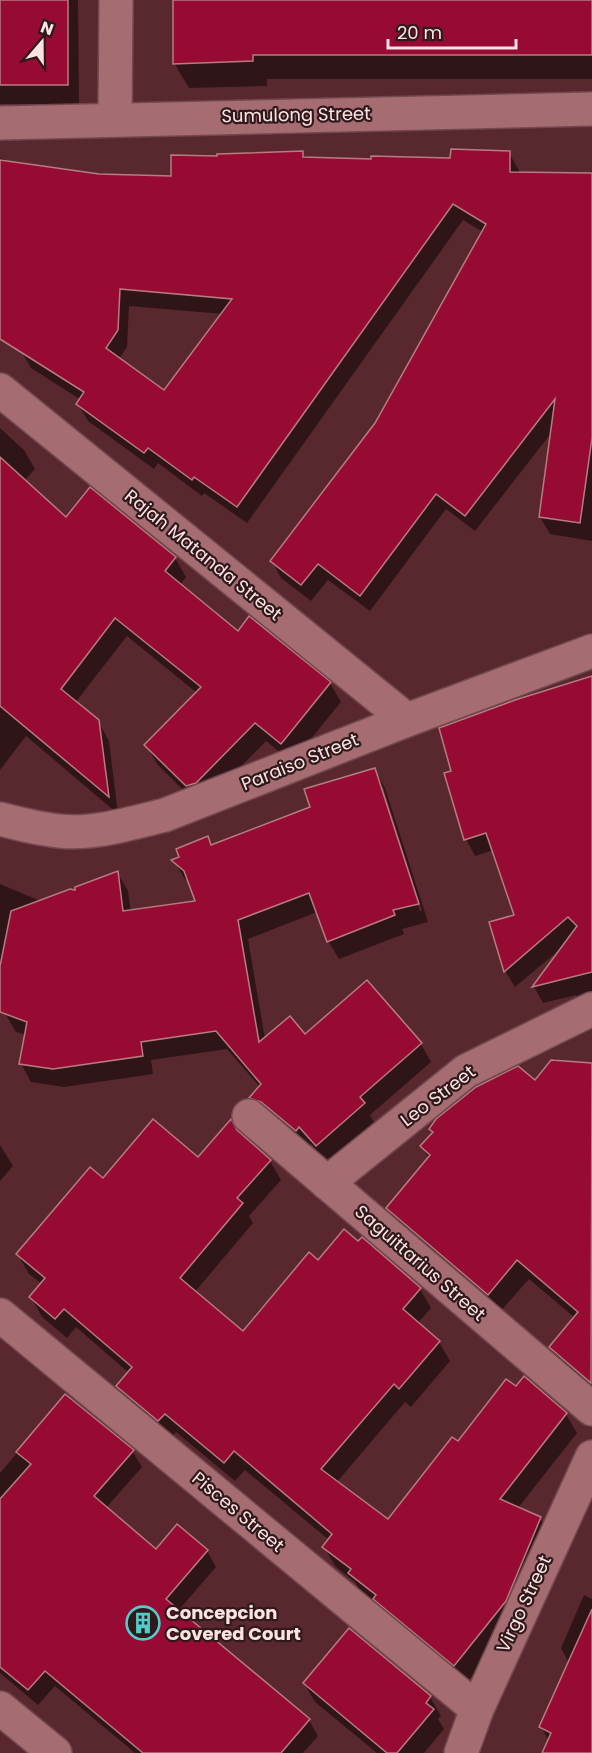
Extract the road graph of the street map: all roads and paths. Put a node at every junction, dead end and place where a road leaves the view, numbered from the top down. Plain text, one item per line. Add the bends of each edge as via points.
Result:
1 (116, 0) edge
2 (592, 109) edge
3 (114, 120) junction
4 (0, 123) edge
5 (0, 390) edge
6 (592, 651) edge
7 (407, 720) junction
8 (0, 819) edge
9 (592, 1009) edge
10 (249, 1116) dead end
11 (327, 1183) junction
12 (0, 1315) edge
13 (592, 1409) edge
14 (592, 1457) edge
15 (0, 1707) edge
16 (477, 1708) junction
17 (55, 1753) edge
18 (461, 1753) edge

1 - 3 street
2 - 3 street, Sumulong Street
3 - 4 street, Sumulong Street
5 - 7 street, Rajah Matanda Street
6 - 7 street, Paraiso Street
7 - 8 street, Paraiso Street via 165,815 124,825 61,832
9 - 11 street, Leo Street via 466,1071
10 - 11 street, Saguittarius Street
11 - 13 street, Saguittarius Street
12 - 16 street, Pisces Street
14 - 16 street, Virgo Street
15 - 17 street
16 - 18 street, Virgo Street

